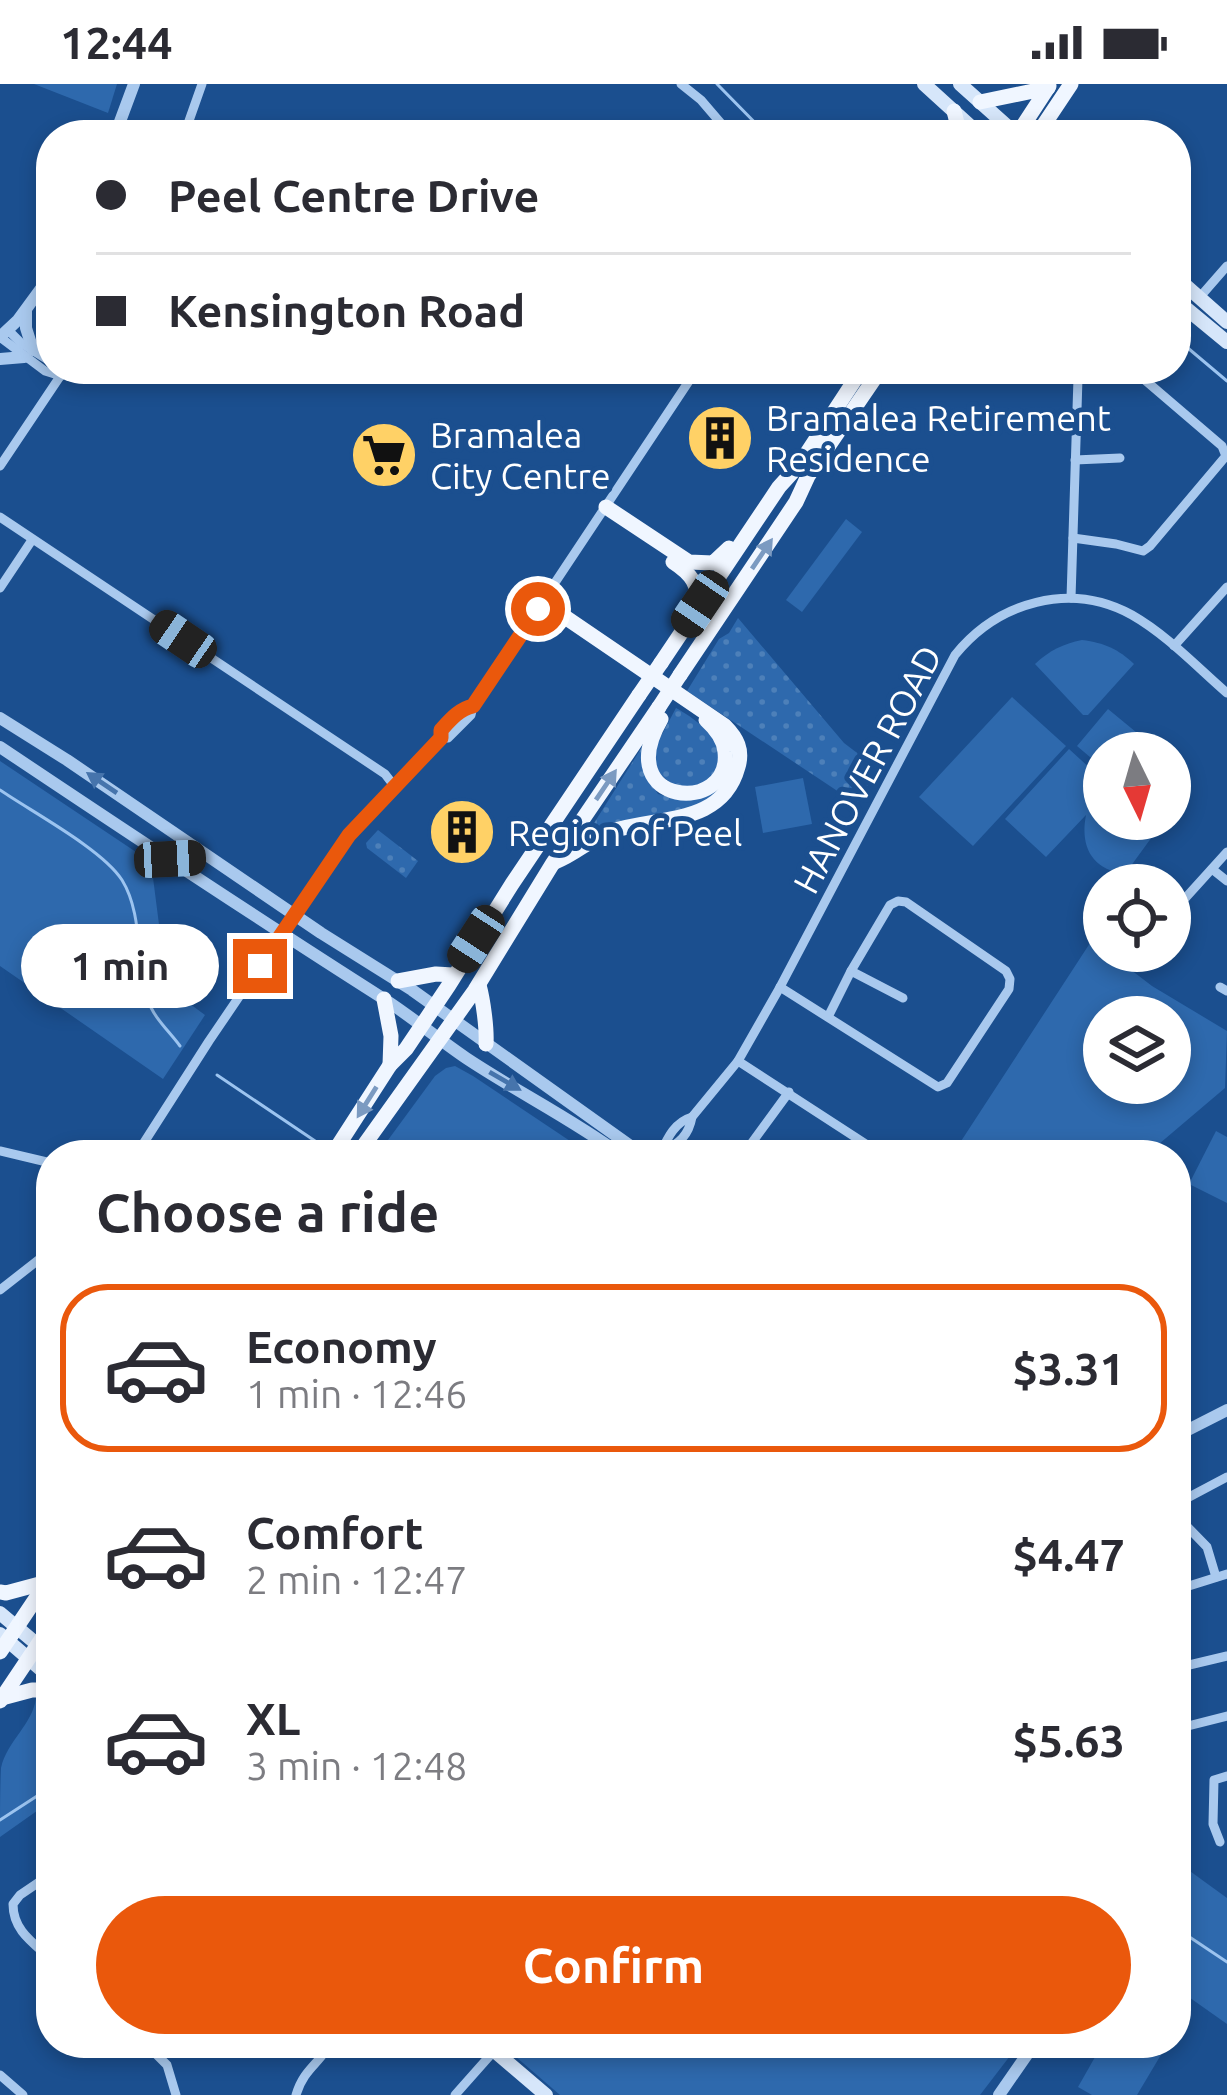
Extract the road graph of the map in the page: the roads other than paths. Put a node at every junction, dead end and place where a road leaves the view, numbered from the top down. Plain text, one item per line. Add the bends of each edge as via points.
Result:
1 (134, 84) edge
2 (202, 84) edge
3 (680, 84) edge
4 (924, 84) edge
5 (960, 84) edge
6 (1071, 84) edge
7 (1049, 86) edge
8 (980, 102) junction
9 (1053, 111) junction
10 (954, 112) junction
11 (121, 120) edge
12 (189, 120) edge
13 (718, 120) edge
14 (956, 120) edge
15 (963, 120) edge
16 (1000, 120) edge
17 (1027, 120) edge
18 (1047, 120) edge
19 (1056, 120) edge
20 (1227, 266) edge
21 (36, 295) edge
22 (1191, 300) edge
23 (1191, 303) edge
24 (1194, 304) junction
25 (26, 309) junction
26 (1227, 322) edge
27 (3, 335) edge
28 (1227, 341) edge
29 (29, 354) junction
30 (36, 358) edge
31 (0, 359) edge
32 (36, 361) edge
33 (50, 384) edge
34 (687, 384) edge
35 (852, 384) edge
36 (871, 384) edge
37 (1078, 384) edge
38 (1150, 384) edge
39 (1120, 458) dead end
40 (1075, 460) junction
41 (0, 466) edge
42 (779, 487) junction
43 (604, 510) junction
44 (0, 518) edge
45 (1073, 538) junction
46 (32, 540) junction
47 (1227, 586) edge
48 (0, 588) edge
49 (1071, 598) junction
50 (541, 606) junction
51 (674, 644) junction
52 (1174, 646) junction
53 (1227, 693) edge
54 (659, 707) junction
55 (0, 718) edge
56 (0, 747) edge
57 (395, 787) junction
58 (1227, 852) edge
59 (206, 854) junction
60 (170, 859) junction
61 (554, 862) junction
62 (1212, 869) junction
63 (1227, 881) edge
64 (1191, 892) edge
65 (295, 914) junction
66 (282, 934) junction
67 (851, 971) junction
68 (453, 974) junction
69 (398, 981) junction
70 (478, 982) junction
71 (781, 987) junction
72 (903, 998) dead end
73 (384, 999) junction
74 (434, 1006) junction
75 (828, 1017) junction
76 (454, 1021) junction
77 (421, 1025) junction
78 (441, 1040) junction
79 (486, 1044) junction
80 (738, 1061) junction
81 (390, 1065) junction
82 (789, 1092) junction
83 (146, 1140) edge
84 (342, 1140) edge
85 (368, 1140) edge
86 (600, 1140) edge
87 (622, 1140) edge
88 (680, 1140) edge
89 (754, 1140) edge
90 (860, 1140) edge
91 (0, 1151) edge
92 (36, 1159) edge
93 (36, 1262) edge
94 (0, 1290) edge
95 (1227, 1410) edge
96 (1191, 1428) edge
97 (1227, 1477) edge
98 (1191, 1496) edge
99 (1191, 1530) edge
100 (1222, 1576) edge
101 (36, 1583) edge
102 (1191, 1585) edge
103 (0, 1592) edge
104 (36, 1597) edge
105 (0, 1613) edge
106 (6, 1639) edge
107 (36, 1652) edge
108 (1227, 1656) edge
109 (36, 1657) edge
110 (1191, 1665) edge
111 (36, 1690) edge
112 (1, 1700) edge
113 (1227, 1716) edge
114 (1191, 1725) edge
115 (1227, 1776) edge
116 (1220, 1842) dead end
117 (36, 1884) edge
118 (36, 1945) edge
119 (159, 2058) edge
120 (319, 2058) edge
121 (482, 2058) edge
122 (503, 2058) edge
123 (1025, 2058) edge
124 (0, 2075) edge
125 (23, 2095) edge
126 (176, 2095) edge
127 (296, 2095) edge
128 (455, 2095) edge
129 (546, 2095) edge
130 (999, 2095) edge

1 - 11 street
2 - 12 street
3 - 13 street
4 - 10 main road
5 - 8 main road
6 - 9 main road
7 - 8 main road
7 - 17 main road
8 - 16 main road
9 - 18 main road
9 - 19 main road
10 - 14 main road
10 - 15 main road
20 - 24 street
21 - 25 street
22 - 24 main road
23 - 24 main road
24 - 26 main road
24 - 28 main road
25 - 27 street
25 - 29 street
27 - 29 street
29 - 30 street
29 - 31 street
29 - 32 street
33 - 41 street
34 - 43 street
35 - 42 main road
54 -> 36 main road, bridge
37 - 40 street
38 - 45 street via 1226,456 1143,551
39 - 40 street
40 - 45 street
42 - 43 main road via 722,557 704,565
42 - 51 main road
43 - 50 street
43 - 51 main road via 694,582 696,604
44 - 46 street
45 - 49 street
46 - 48 street
46 - 57 street
47 - 52 street
49 - 52 street, HANOVER ROAD via 1115,607
49 - 71 street, HANOVER ROAD via 1011,610 955,656
50 - 54 main road via 712,726 726,758 709,787 679,794 656,780 648,751
50 - 57 street via 471,715
50 - 61 main road via 725,726 740,757 732,782 705,810 610,832
51 - 68 main road, bridge
52 - 53 street, HANOVER ROAD
61 -> 54 main road
59 -> 55 street
56 - 60 street
57 - 65 street via 349,835
58 - 62 street
59 - 60 street
59 - 65 street
60 - 66 street
61 - 70 main road
62 - 63 street
62 - 64 street
65 - 66 street
65 - 69 street
66 - 73 street
66 - 83 street
67 - 72 street
67 - 75 street
67 - 75 street via 898,901 1010,980 938,1087
68 - 69 main road
68 - 74 main road
69 - 74 street
70 - 76 main road
70 - 79 main road
71 - 75 street
71 - 80 street, HANOVER ROAD
73 - 77 street
73 - 81 main road
74 - 76 street
74 - 77 main road
76 - 78 main road
76 - 79 street
77 - 78 street
77 - 81 main road
78 - 85 main road
78 -> 86 street
79 - 87 street
80 - 82 street
80 - 88 street, HANOVER ROAD
81 -> 84 main road
82 - 89 street
82 - 90 street
91 - 92 street
93 - 94 street
95 - 96 street
97 - 98 street
99 - 100 street
100 - 102 street
101 - 103 main road
104 - 106 main road
105 - 106 main road
106 - 107 main road
108 - 110 street
109 - 112 main road
111 - 112 main road
113 - 114 street
115 - 116 street via 1214,1780
117 - 118 street via 13,1904 13,1919
119 - 126 street
120 - 127 street
121 - 128 street
122 - 129 main road
123 - 130 street
124 - 125 street

